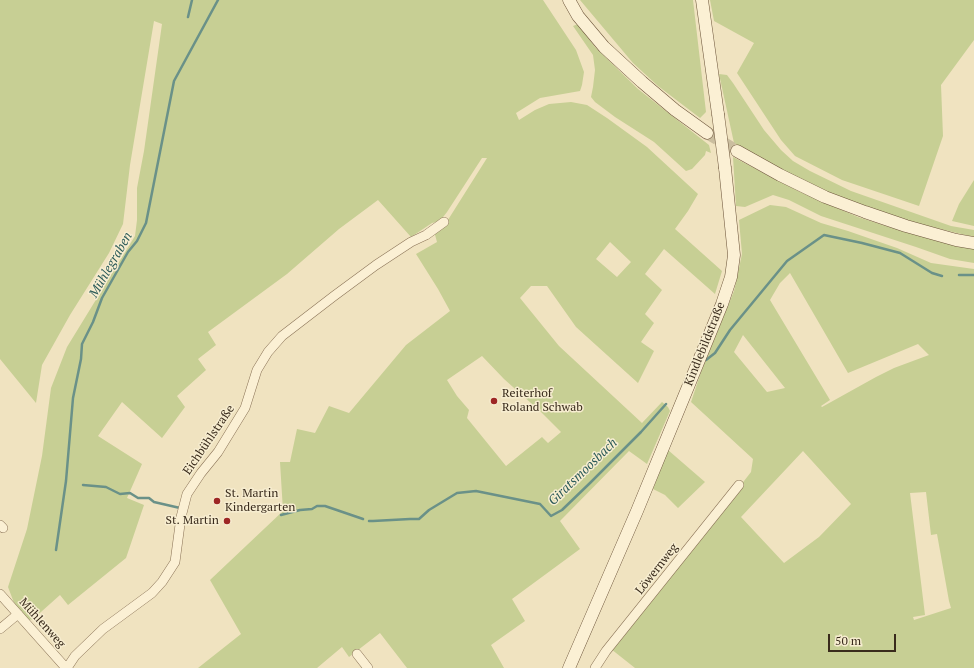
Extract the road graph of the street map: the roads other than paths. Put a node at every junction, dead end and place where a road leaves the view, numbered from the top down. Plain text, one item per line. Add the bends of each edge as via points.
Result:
1 (569, 0) edge
2 (702, 0) edge
3 (707, 133) tunnel mouth
4 (737, 151) tunnel mouth
5 (444, 222) dead end
6 (974, 243) edge
7 (739, 485) dead end
8 (0, 594) edge
9 (18, 614) junction
10 (0, 629) edge
11 (357, 654) dead end
12 (67, 668) edge
13 (368, 668) edge
14 (569, 668) edge
15 (595, 668) edge

1 - 3 main road via 578,16 604,47 642,82
2 - 14 main road, Kindlebildstraße, bridge via 725,168 734,255 731,277 634,518
4 - 6 main road via 832,200 906,226
5 - 12 street, Eichbühlstraße via 376,265 334,296 282,336 268,352 257,370 245,408 218,452 187,494 175,562 152,593 103,628 75,656
7 - 15 street, Löwernweg
8 - 9 street, Mühlenweg
9 - 10 street
9 - 12 street, Mühlenweg
11 - 13 street

